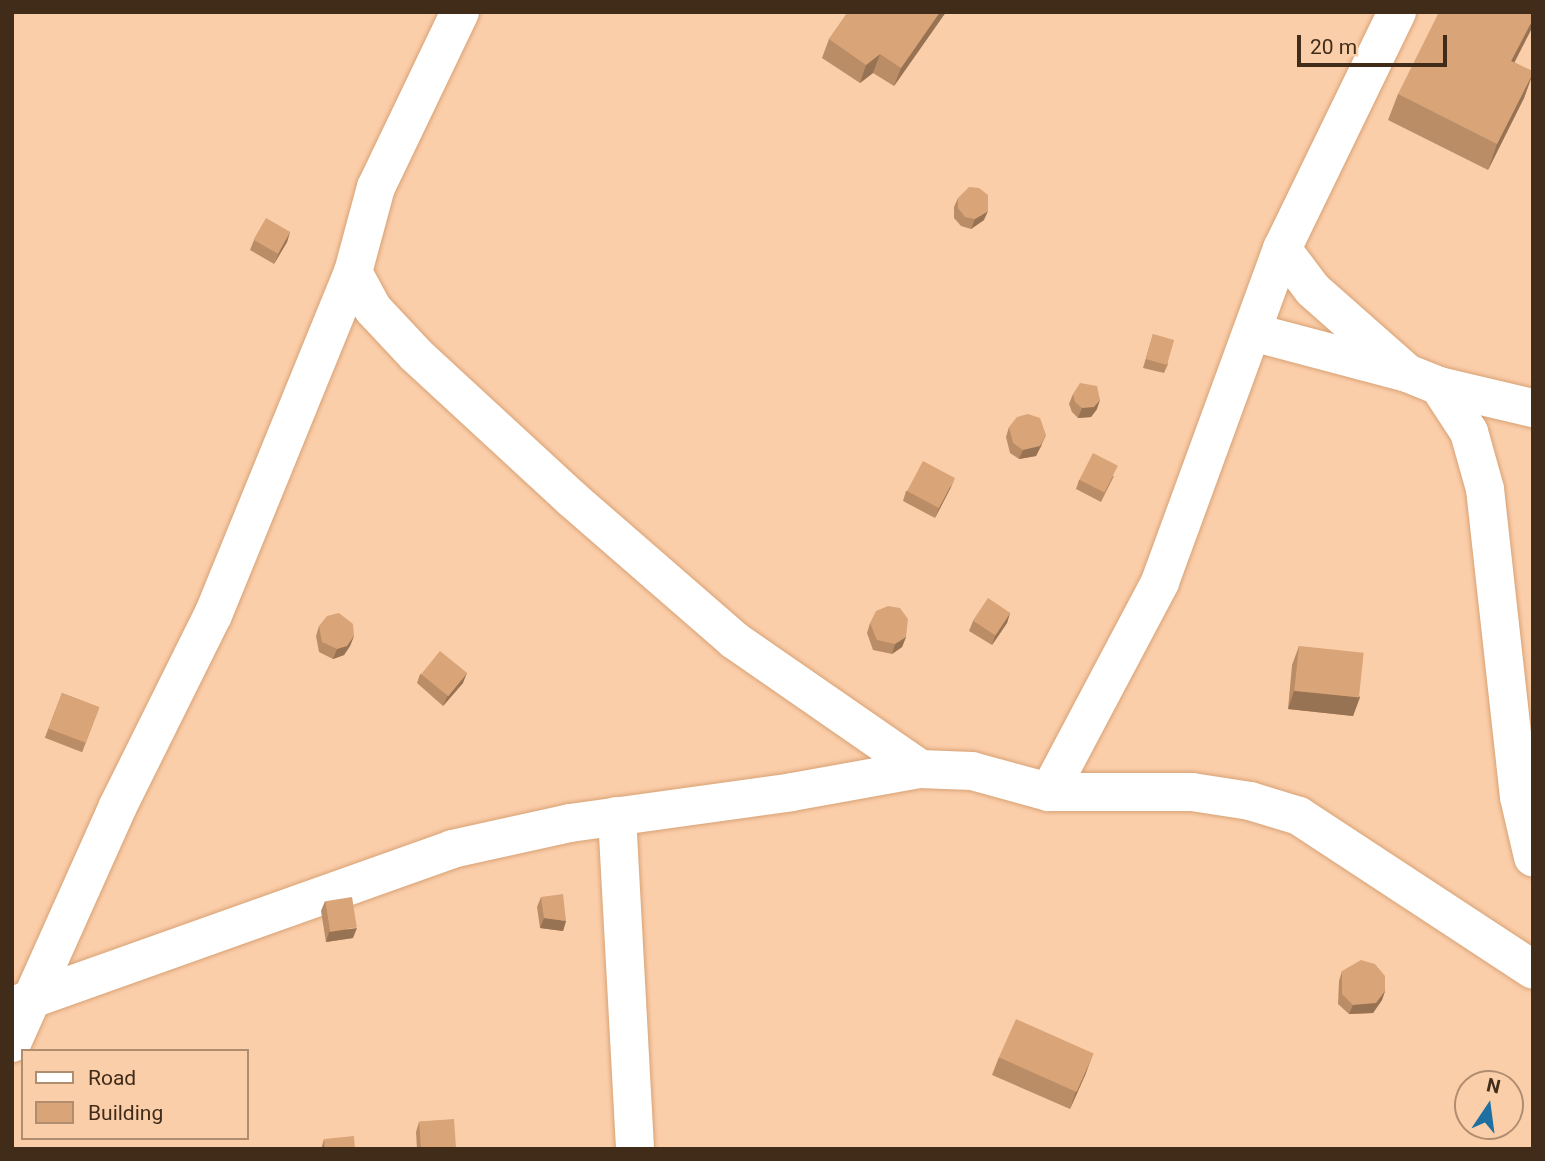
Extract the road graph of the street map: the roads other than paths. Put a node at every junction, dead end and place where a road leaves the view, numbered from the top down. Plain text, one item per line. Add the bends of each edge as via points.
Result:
1 (460, 12) edge
2 (1397, 12) edge
3 (1282, 249) junction
4 (353, 272) junction
5 (1252, 332) junction
6 (1423, 380) junction
7 (1533, 408) edge
8 (920, 769) junction
9 (1049, 792) junction
10 (617, 816) junction
11 (1533, 857) edge
12 (1533, 970) edge
13 (24, 1001) edge
14 (12, 1043) edge
15 (635, 1149) edge

1 - 4 street via 376,187
2 - 3 street
3 - 5 street
3 - 6 street via 1313,290
4 - 8 street via 373,309 416,355 572,499 734,640
4 - 13 street via 213,615
5 - 6 street
5 - 9 street via 1160,582
6 - 7 street
6 - 11 street via 1469,432 1485,489 1519,797
8 - 9 street via 972,771
8 - 10 street
9 - 12 street via 1192,792 1250,801 1299,816
10 - 13 street via 452,849
10 - 15 street
13 - 14 street

